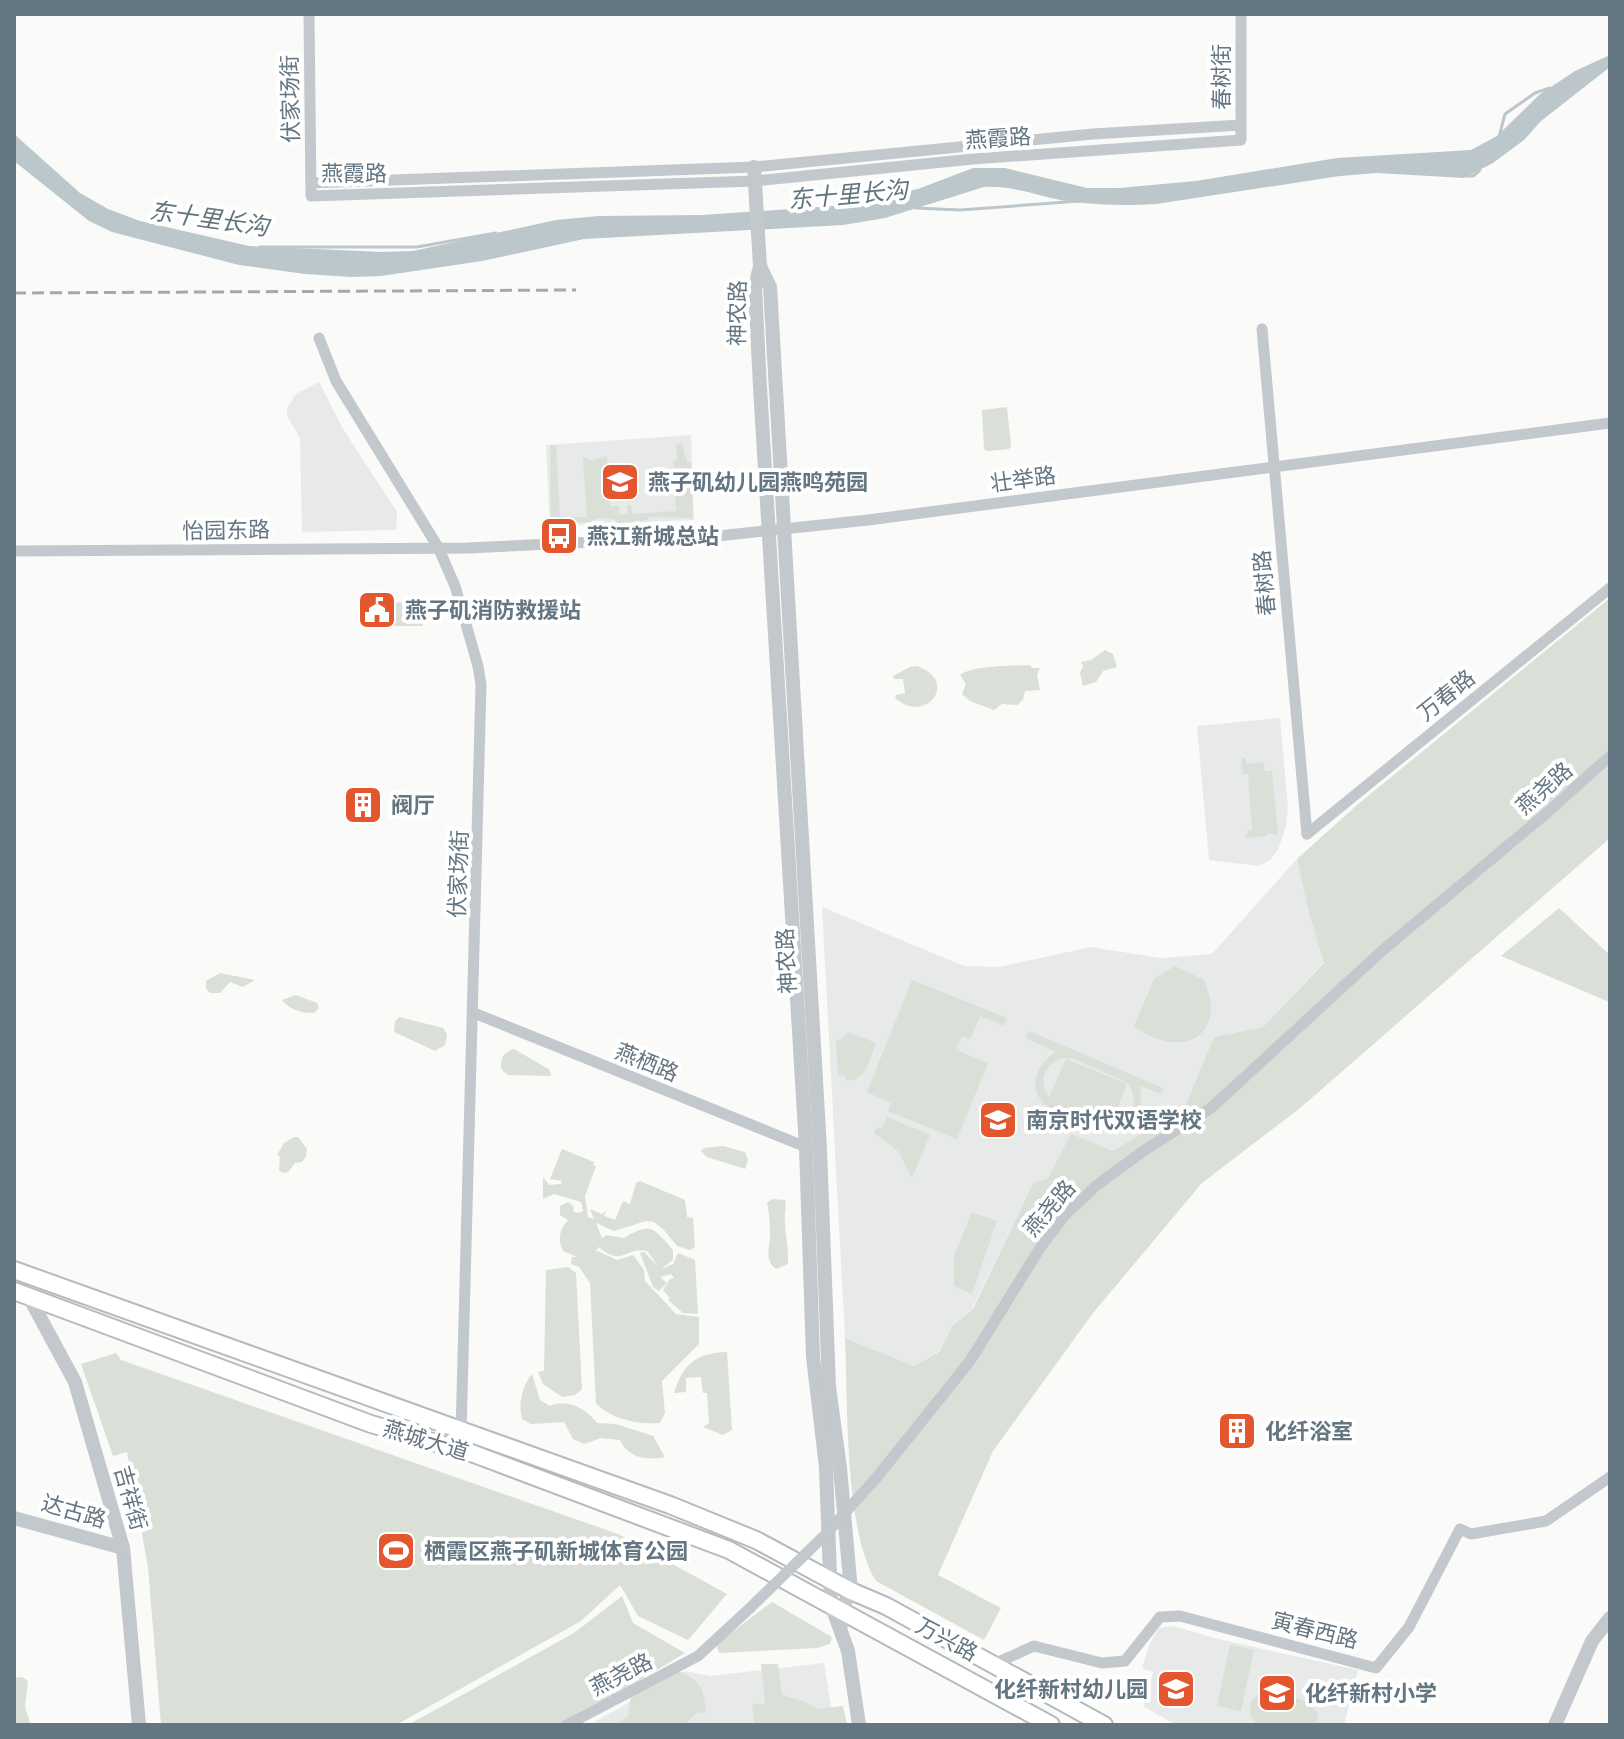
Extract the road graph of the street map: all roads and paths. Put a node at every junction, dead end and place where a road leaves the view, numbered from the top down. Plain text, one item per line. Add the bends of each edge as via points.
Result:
1 (309, 14) edge
2 (1241, 14) edge
3 (1241, 125) junction
4 (1241, 140) joint
5 (754, 174) junction
6 (311, 183) joint
7 (1262, 329) dead end
8 (319, 338) dead end
9 (1610, 423) edge
10 (1273, 466) junction
11 (775, 531) junction
12 (438, 547) junction
13 (14, 551) edge
14 (1610, 588) edge
15 (1610, 756) edge
16 (1307, 834) joint
17 (474, 1013) junction
18 (806, 1147) junction
19 (14, 1270) edge
20 (22, 1294) edge
21 (461, 1431) junction
22 (456, 1449) junction
23 (1610, 1477) edge
24 (14, 1518) edge
25 (123, 1548) junction
26 (830, 1579) junction
27 (851, 1591) junction
28 (836, 1607) junction
29 (1610, 1618) edge
30 (994, 1664) junction
31 (139, 1725) edge
32 (567, 1725) edge
33 (859, 1725) edge
34 (1051, 1725) edge
35 (1104, 1725) edge
36 (1555, 1725) edge

1 - 6 street, 伏家场街
2 - 3 street, 春树街
3 - 4 street, 春树街
3 - 5 street, 燕霞路 via 1093,134
4 - 5 street, 燕霞路
5 - 6 street, 燕霞路 via 311,196
5 - 11 street, 神农路 via 760,266 755,287
7 - 10 street, 春树路
8 - 12 street, 伏家场街 via 336,381
9 - 10 street, 壮举路
10 - 11 street, 壮举路
10 - 16 street, 春树路
11 - 12 street, 壮举路
11 - 18 street, 神农路
11 - 27 street, 神农路 via 820,1149 829,1387
12 - 13 street, 怡园东路
12 - 17 street, 伏家场街 via 455,586 481,685
14 - 16 street, 万春路
15 - 32 street, 燕尧路, bridge via 1384,949 1211,1108 1097,1185 1065,1215 970,1361 877,1477 750,1608 698,1656
17 - 18 street, 燕栖路
17 - 21 street, 伏家场街
18 - 26 street, 神农路 via 813,1357 826,1467
19 - 21 main road, 燕城大道
20 - 22 main road, 燕城大道 via 371,1424
20 - 25 street, 吉祥街 via 75,1382
21 - 22 street, 伏家场街
21 - 26 main road, 燕城大道 via 670,1505
22 - 28 main road, 燕城大道 via 729,1550
23 - 30 street, 寅春西路 via 1546,1521 1471,1534 1460,1529 1409,1627 1376,1668 1180,1616 1160,1617 1125,1661 1102,1663 1034,1646
24 - 25 street, 达古路
25 - 31 street, 吉祥街
26 - 27 main road, 万兴路
26 - 28 street, 神农路
27 - 28 street
27 - 30 main road, 万兴路
28 - 33 street, 神农路
28 - 34 main road, 万兴路
29 - 36 street via 1592,1641
30 - 35 main road, 万兴路

